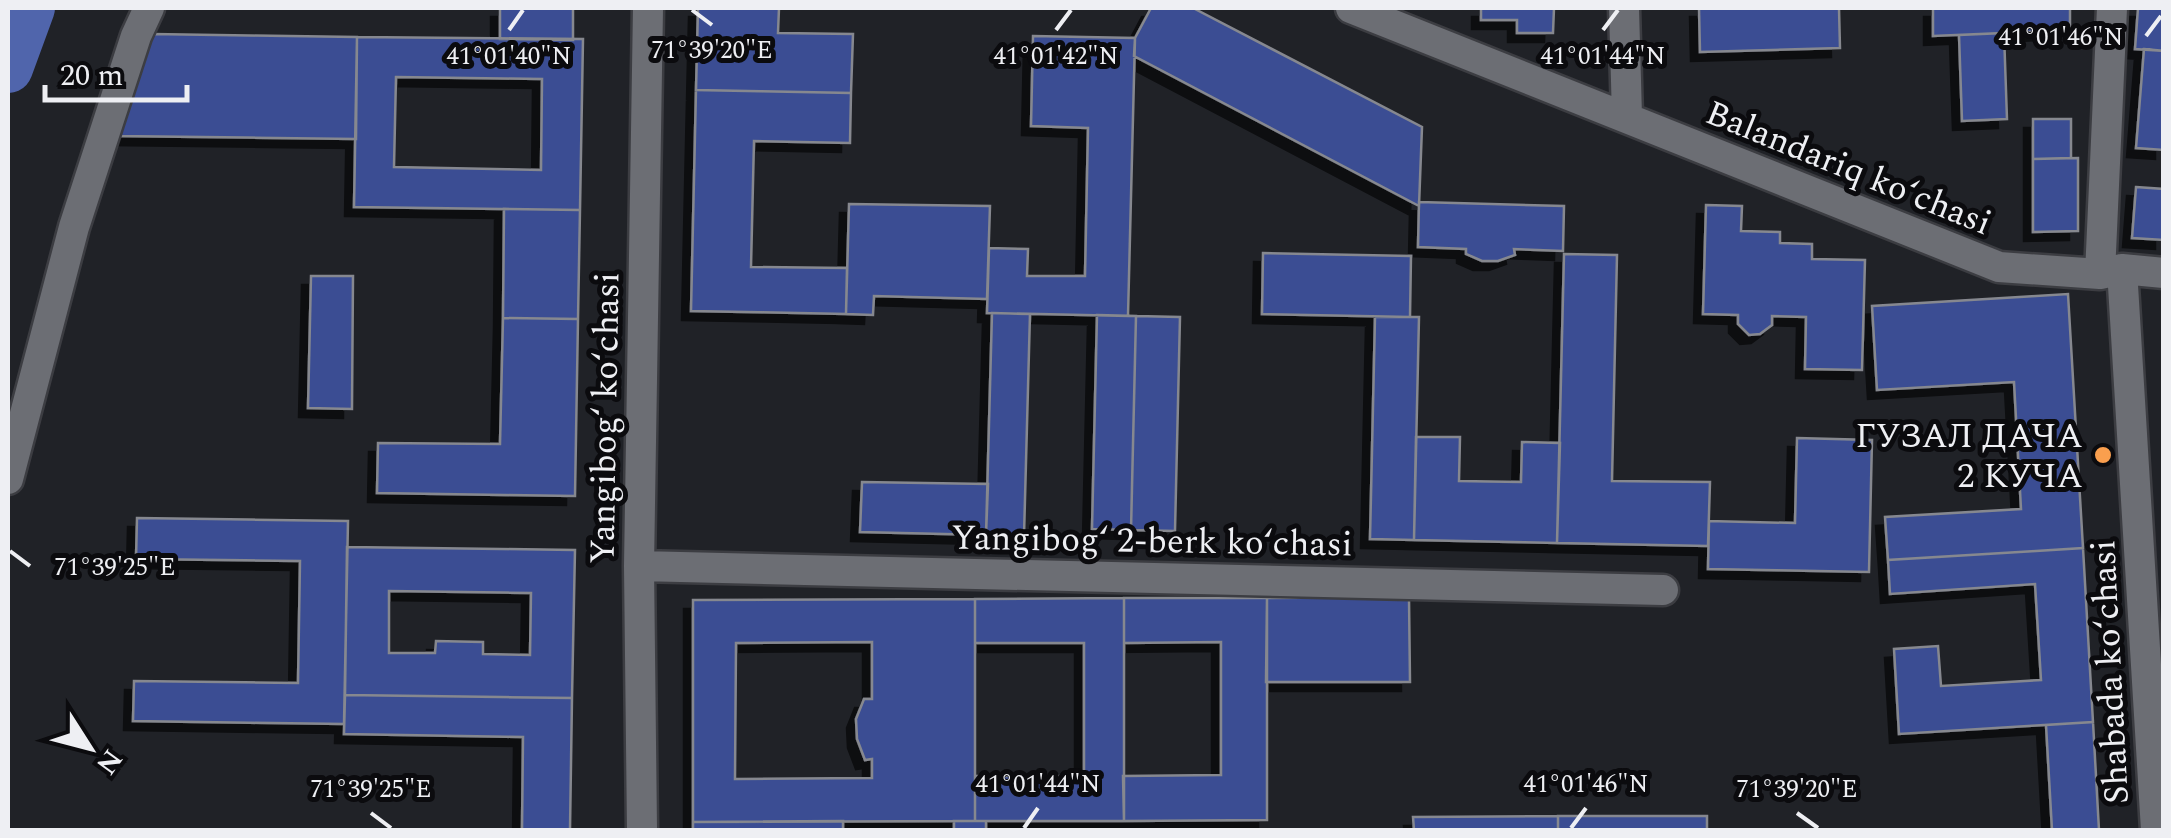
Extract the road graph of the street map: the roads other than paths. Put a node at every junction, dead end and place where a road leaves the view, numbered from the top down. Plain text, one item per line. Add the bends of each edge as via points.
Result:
1 (148, 8) edge
2 (648, 8) edge
3 (1351, 8) edge
4 (1624, 8) edge
5 (2112, 8) edge
6 (1627, 118) junction
7 (2111, 271) junction
8 (2164, 273) edge
9 (8, 478) edge
10 (639, 566) junction
11 (1663, 590) dead end
12 (642, 830) edge
13 (2156, 830) edge

1 - 9 street via 74,227
2 - 10 street, Yangibogʻ koʻchasi
3 - 6 street, Balandariq koʻchasi
4 - 6 street
5 - 7 street, Shabada koʻchasi
6 - 7 street, Balandariq koʻchasi via 1998,268
7 - 8 street, Balandariq koʻchasi
7 - 13 street, Shabada koʻchasi
10 - 11 street, Yangibogʻ 2-berk koʻchasi
10 - 12 street, Yangibogʻ koʻchasi

